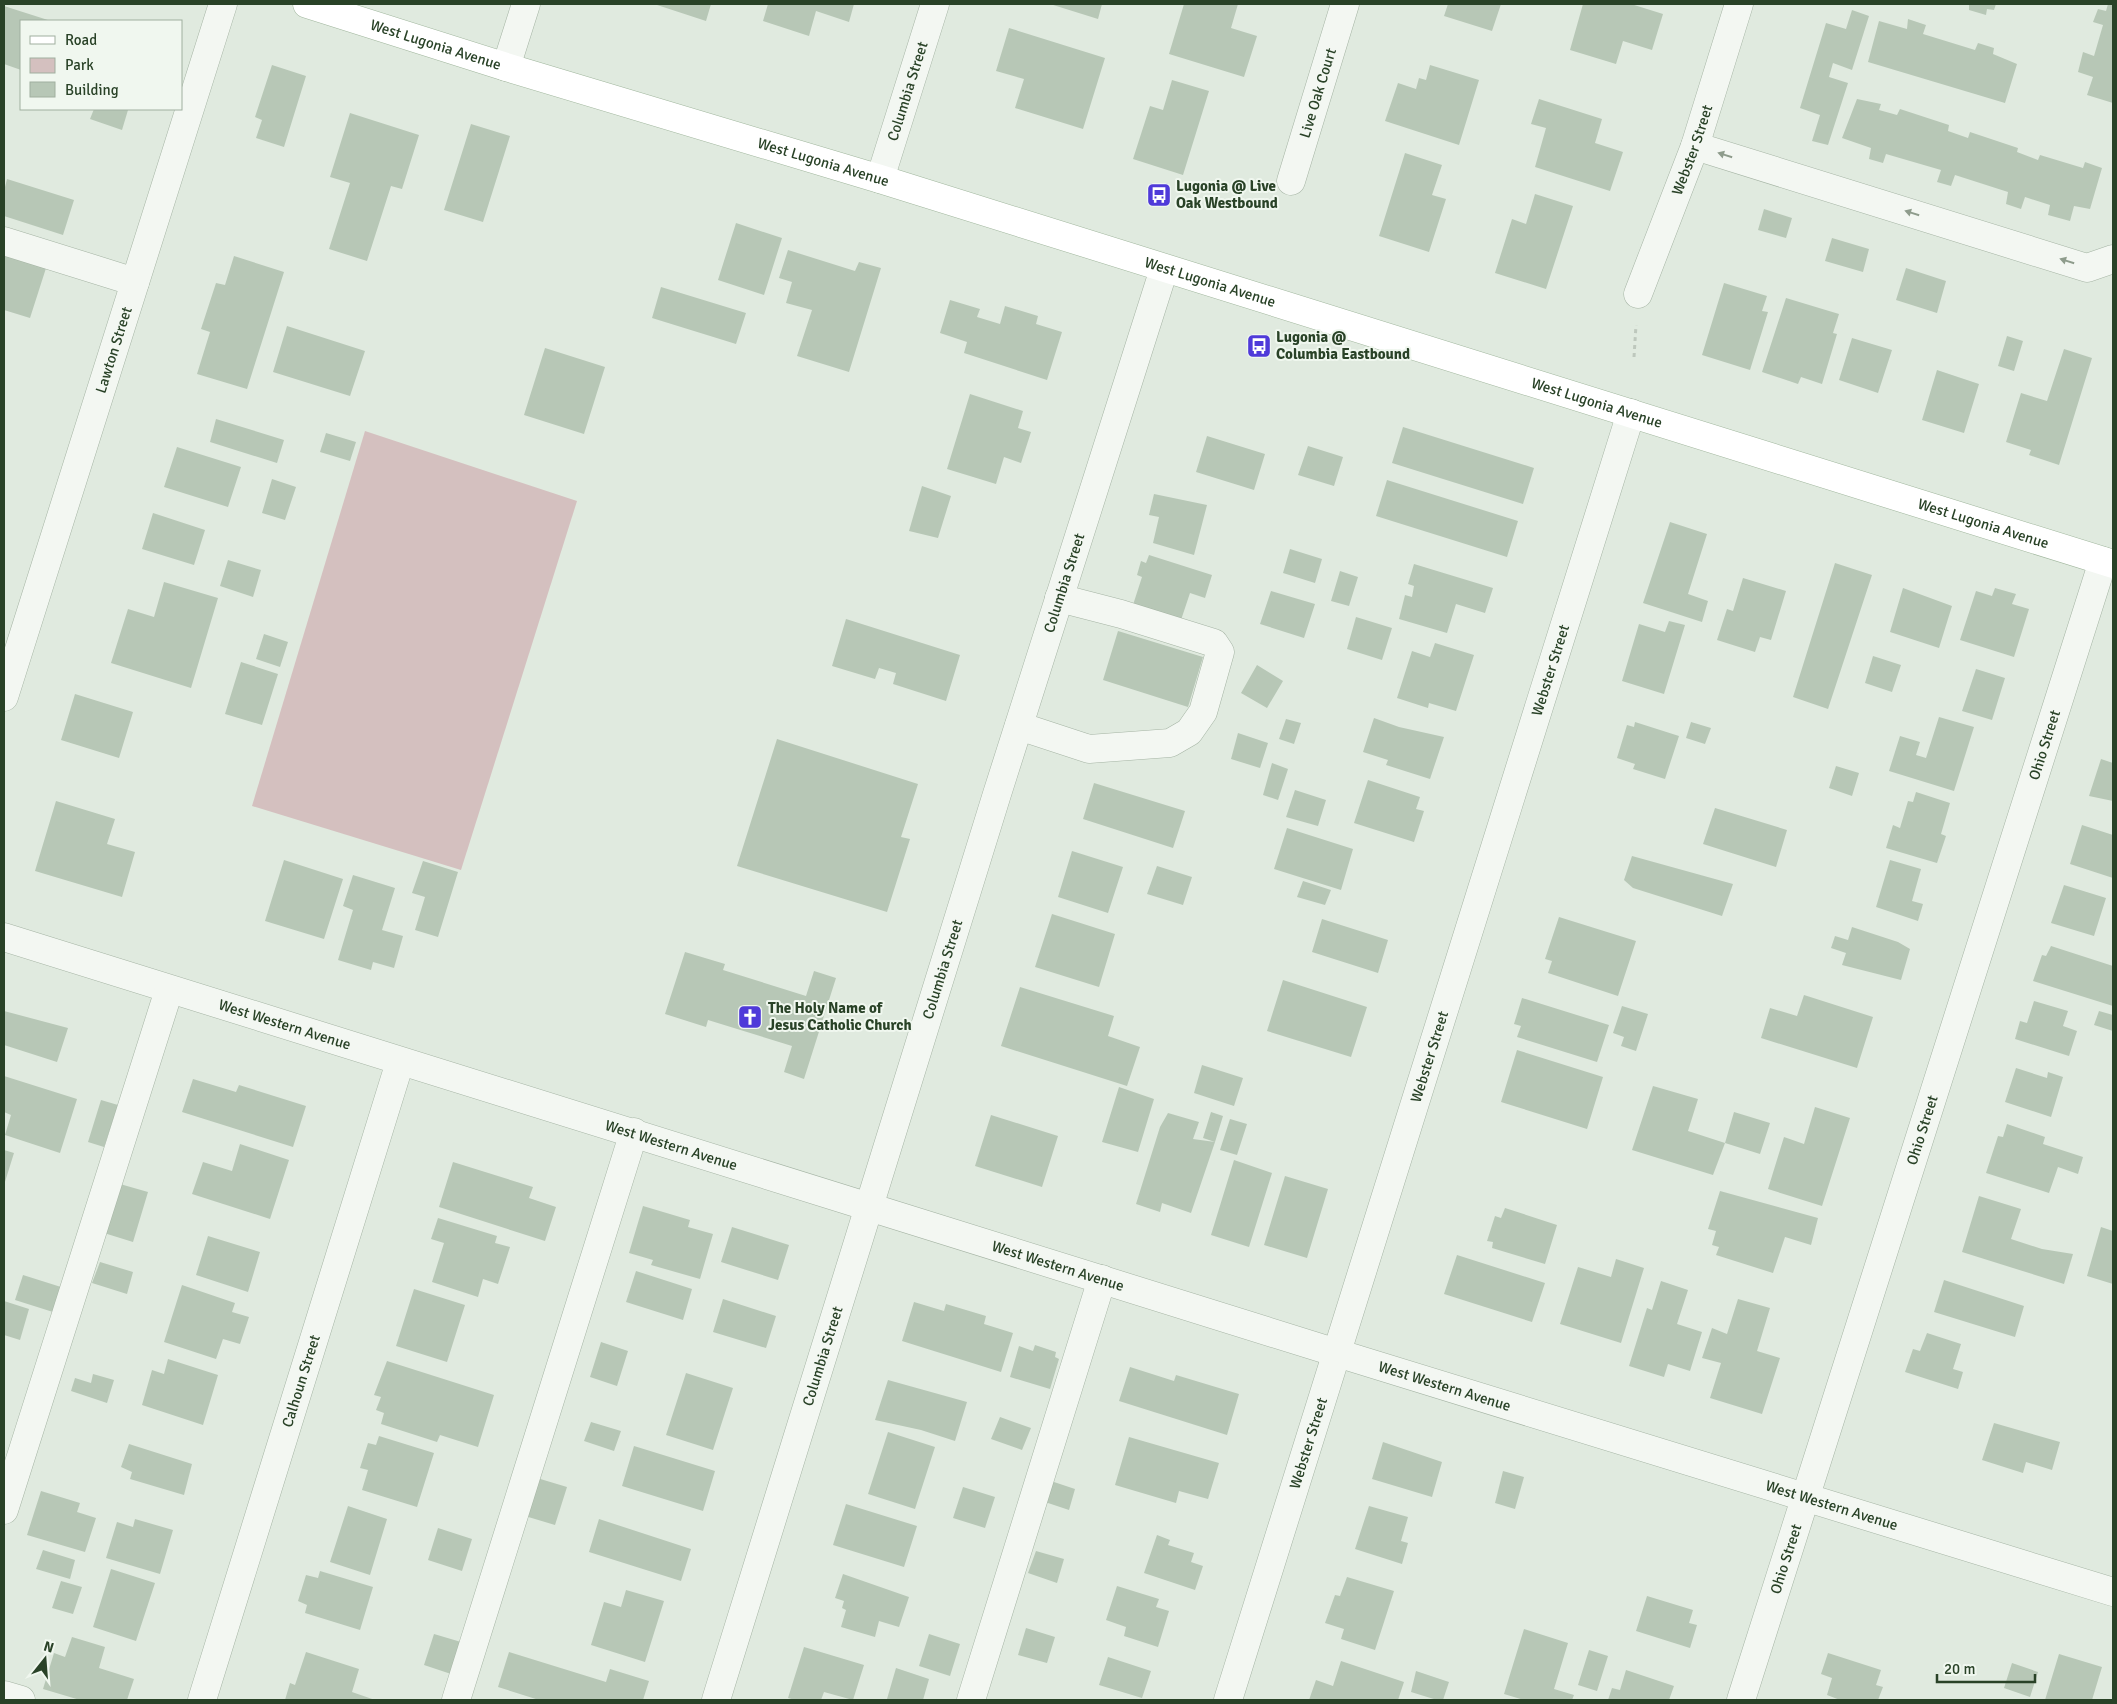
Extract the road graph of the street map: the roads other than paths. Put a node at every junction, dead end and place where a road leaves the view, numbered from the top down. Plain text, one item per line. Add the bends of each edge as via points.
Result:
1 (223, 4) edge
2 (307, 4) edge
3 (526, 4) edge
4 (935, 4) edge
5 (1345, 4) edge
6 (1739, 4) edge
7 (506, 67) junction
8 (1695, 146) junction
9 (880, 179) junction
10 (1291, 182) dead end
11 (4, 241) edge
12 (2113, 259) edge
13 (1164, 269) junction
14 (135, 282) junction
15 (1638, 294) dead end
16 (1631, 414) junction
17 (2108, 563) edge
18 (1059, 598) junction
19 (4, 697) edge
20 (1019, 726) junction
21 (4, 937) edge
22 (169, 990) junction
23 (400, 1062) junction
24 (634, 1132) junction
25 (870, 1206) junction
26 (1102, 1279) junction
27 (1337, 1353) junction
28 (1804, 1497) junction
29 (4, 1510) edge
30 (2113, 1592) edge
31 (4, 1695) edge
32 (21, 1700) edge
33 (202, 1700) edge
34 (456, 1700) edge
35 (716, 1700) edge
36 (972, 1700) edge
37 (1228, 1700) edge
38 (1741, 1700) edge

1 - 14 street, Lawton Street
2 - 7 main road, West Lugonia Avenue
3 - 7 street
4 - 9 street, Columbia Street
5 - 10 street, Live Oak Court
6 - 8 street, Webster Street
7 - 9 main road, West Lugonia Avenue
12 -> 8 street via 2087,268
8 - 15 street, Webster Street
9 - 13 main road, West Lugonia Avenue
11 - 14 street
13 - 16 main road, West Lugonia Avenue
13 - 18 street, Columbia Street
14 - 19 street, Lawton Street
16 - 17 main road, West Lugonia Avenue
16 - 27 street, Webster Street
17 - 28 street, Ohio Street
18 - 20 street, Columbia Street
18 - 20 street via 1214,643 1220,652 1203,712 1189,732 1170,743 1089,749
20 - 25 street, Columbia Street
21 - 22 street, West Western Avenue
22 - 23 street, West Western Avenue
22 - 29 street
23 - 24 street, West Western Avenue
23 - 33 street, Calhoun Street
24 - 25 street, West Western Avenue
24 - 34 street
25 - 26 street, West Western Avenue
25 - 35 street, Columbia Street
26 - 27 street, West Western Avenue
26 - 36 street
27 - 28 street, West Western Avenue
27 - 37 street, Webster Street
28 - 30 street, West Western Avenue
28 - 38 street, Ohio Street
31 - 32 street

